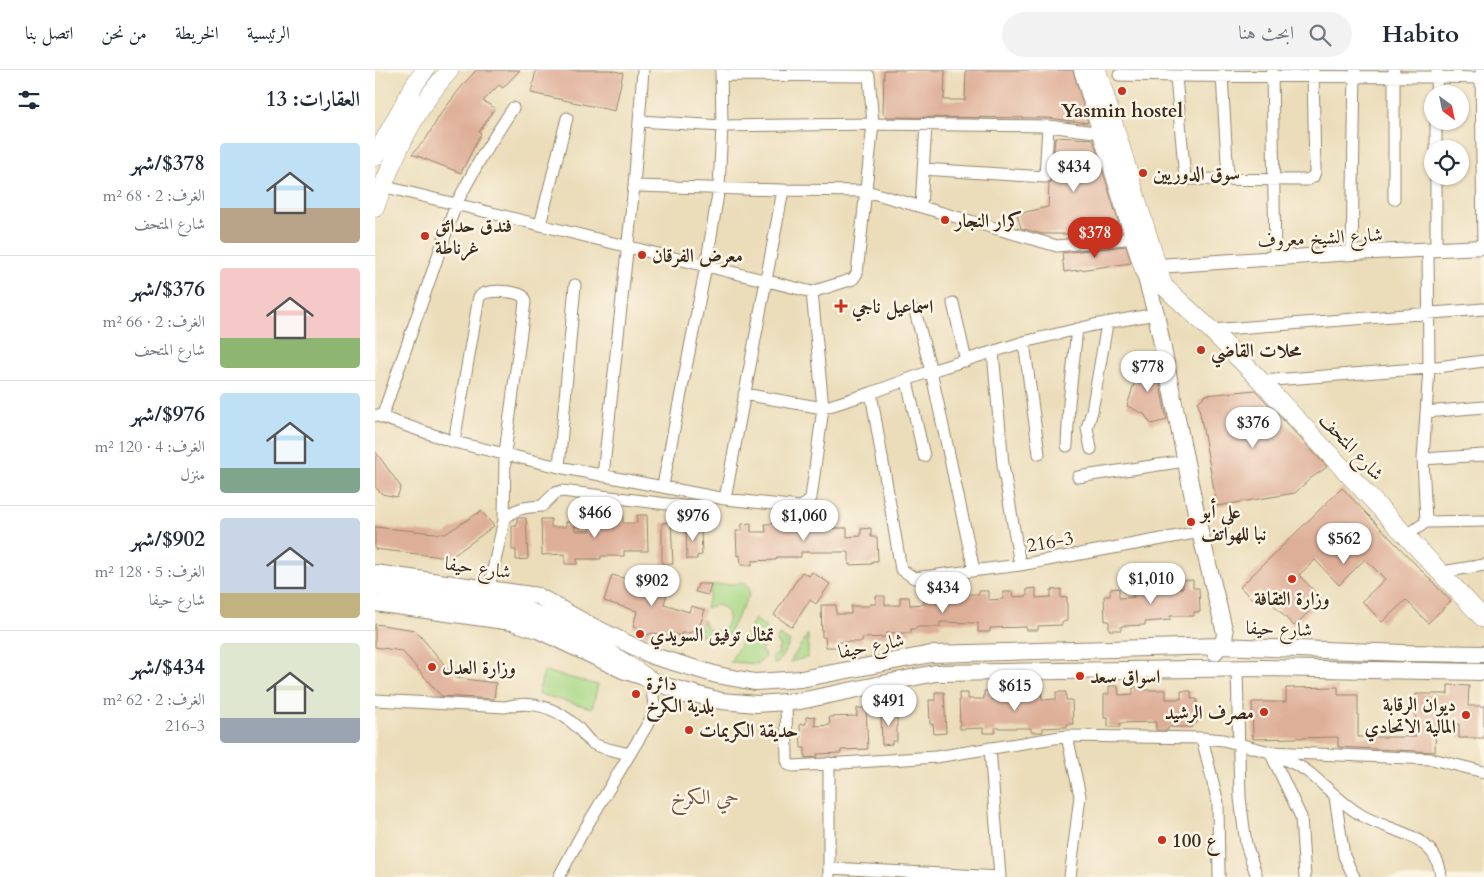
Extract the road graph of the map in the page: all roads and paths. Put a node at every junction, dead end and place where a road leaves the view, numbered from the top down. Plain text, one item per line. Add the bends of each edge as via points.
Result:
1 (425, 70) edge
2 (451, 70) edge
3 (643, 70) edge
4 (1083, 70) edge
5 (1097, 70) edge
6 (721, 72) edge
7 (1272, 73) edge
8 (1313, 73) edge
9 (1355, 73) edge
10 (1394, 73) edge
11 (1437, 73) edge
12 (1119, 75) dead end
13 (1222, 75) junction
14 (1482, 75) edge
15 (1176, 77) junction
16 (513, 108) dead end
17 (567, 118) dead end
18 (639, 121) junction
19 (873, 124) junction
20 (926, 124) junction
21 (722, 126) junction
22 (1048, 126) junction
23 (1102, 133) junction
24 (379, 152) edge
25 (375, 166) edge
26 (923, 170) junction
27 (1228, 179) junction
28 (1273, 180) junction
29 (1436, 185) edge
30 (383, 186) junction
31 (635, 186) junction
32 (719, 188) junction
33 (783, 190) junction
34 (867, 191) junction
35 (1394, 199) dead end
36 (455, 204) junction
37 (921, 207) junction
38 (375, 208) edge
39 (540, 225) junction
40 (1134, 238) junction
41 (627, 247) junction
42 (1483, 247) edge
43 (1432, 250) junction
44 (1352, 253) junction
45 (1275, 259) junction
46 (706, 266) junction
47 (1150, 267) junction
48 (766, 281) junction
49 (575, 285) dead end
50 (1163, 285) junction
51 (812, 292) junction
52 (953, 303) dead end
53 (1484, 309) edge
54 (915, 311) dead end
55 (1156, 312) junction
56 (1427, 313) junction
57 (1107, 324) junction
58 (1077, 329) junction
59 (1211, 330) junction
60 (1024, 342) junction
61 (993, 352) junction
62 (965, 361) junction
63 (1484, 361) edge
64 (1429, 368) junction
65 (931, 371) junction
66 (907, 380) junction
67 (1261, 381) junction
68 (871, 393) junction
69 (744, 394) junction
70 (1484, 407) edge
71 (823, 408) junction
72 (1426, 412) junction
73 (379, 416) edge
74 (454, 442) junction
75 (1067, 446) dead end
76 (1091, 449) dead end
77 (505, 454) junction
78 (1039, 454) dead end
79 (1484, 455) edge
80 (924, 456) dead end
81 (1423, 459) junction
82 (1185, 461) junction
83 (559, 467) junction
84 (603, 476) junction
85 (1078, 476) dead end
86 (663, 485) junction
87 (725, 498) junction
88 (699, 508) dead end
89 (505, 520) junction
90 (1426, 522) junction
91 (1484, 522) edge
92 (1200, 532) junction
93 (1406, 536) junction
94 (1019, 565) junction
95 (1484, 565) edge
96 (974, 570) junction
97 (375, 572) edge
98 (1442, 572) junction
99 (375, 586) edge
100 (489, 588) junction
101 (375, 603) edge
102 (1220, 608) junction
103 (1484, 619) edge
104 (1221, 646) junction
105 (1245, 647) junction
106 (1484, 654) edge
107 (1184, 668) junction
108 (1237, 668) junction
109 (1262, 668) junction
110 (1484, 672) edge
111 (647, 678) junction
112 (692, 693) junction
113 (375, 700) edge
114 (787, 702) junction
115 (655, 712) junction
116 (1067, 736) junction
117 (1202, 738) junction
118 (1239, 744) junction
119 (990, 748) junction
120 (1270, 752) junction
121 (630, 754) junction
122 (829, 763) junction
123 (1484, 772) edge
124 (1335, 797) junction
125 (829, 872) edge
126 (559, 877) edge
127 (1000, 877) edge
128 (1071, 877) edge
129 (1219, 877) edge
130 (1257, 877) edge
131 (1305, 877) edge
132 (1354, 877) edge
133 (1441, 877) edge

1 - 24 main road via 395,118
2 - 30 main road via 410,126
3 - 18 street
4 - 23 main road
5 - 47 main road
6 - 19 street via 869,76
6 - 21 street
7 - 8 street
7 - 13 street
7 - 28 street
8 - 9 street
8 - 28 street via 1315,172 1307,180
9 - 10 street
9 - 44 street
10 - 11 street
10 - 35 street
11 - 14 street
12 - 15 street
13 - 15 street
13 - 27 street
14 - 42 street
15 - 27 street via 1185,179
16 - 36 street
17 - 39 street
18 - 21 street
18 - 31 street
19 - 20 street
19 - 21 street
19 - 34 street
20 - 22 street
20 - 26 street
21 - 32 street
22 - 23 street
22 - 26 street via 1045,177
23 - 40 main road
24 - 25 main road
26 - 37 street
27 - 28 street
28 - 45 street
29 - 43 street
30 - 36 street
30 - 38 main road
31 - 32 street
31 - 41 street
32 - 33 street
32 - 46 street
33 - 34 street
33 - 48 street
34 - 37 street
34 - 51 street via 857,273 846,282
36 - 39 street
36 - 73 street
37 - 40 street via 1057,246
39 - 41 street
40 - 47 main road
41 - 46 street
41 - 84 street
42 - 43 street, شارع الشيخ معروف
43 - 44 street, شارع الشيخ معروف
43 - 56 street
44 - 45 street, شارع الشيخ معروف
45 - 47 street, شارع الشيخ معروف
46 - 48 street
46 - 86 street
47 - 50 main road
47 - 55 main road
48 - 51 street
48 - 69 street
49 - 83 street
50 - 55 main road
50 - 59 main road, شارع المتحف
51 - 71 street
52 - 62 street
53 - 56 street
54 - 65 street
55 - 57 street
55 - 82 main road
56 - 59 street
56 - 64 street
57 - 58 street
57 - 76 street via 1093,411 1087,428
58 - 60 street
58 - 75 street
59 - 67 main road, شارع المتحف
60 - 61 street
60 - 78 street
61 - 62 street
61 - 94 street via 1003,465
62 - 65 street
63 - 64 street
64 - 67 street
64 - 72 street
65 - 66 street
65 - 96 street
66 - 68 street
66 - 80 street
67 - 93 main road, شارع المتحف
68 - 71 street
68 - 96 street, 216-3 via 901,569 914,578
69 - 71 street
69 - 87 street
70 - 72 street
71 - 87 street via 811,498 807,503 800,506
72 - 81 street
73 - 74 street
74 - 77 street
74 - 77 street via 479,297 488,291 519,294 525,302
77 - 83 street
77 - 89 street
79 - 81 street
81 - 90 street
82 - 85 street
82 - 92 main road
83 - 84 street
84 - 86 street
86 - 87 street
88 - 89 street via 562,491 555,493 542,506 523,508 509,514
89 - 100 street
90 - 91 street
90 - 93 street
92 - 94 street, 216-3
92 - 102 main road
93 - 98 main road, شارع المتحف
94 - 96 street, 216-3
95 - 98 street
97 - 100 main road, شارع حيفا
98 - 103 main road, شارع المتحف
99 - 111 main road via 513,607 545,618 599,646
100 - 104 main road, شارع حيفا via 538,596 653,656 717,675 755,682 801,679 931,654
101 - 111 main road, شارع حيفا via 512,622
102 - 104 main road via 1225,633
102 - 105 main road via 1230,629
104 - 105 main road, شارع حيفا
104 - 107 main road via 1209,657
105 - 106 main road, شارع حيفا
105 - 109 main road
107 - 108 main road, شارع حيفا
107 - 114 main road, شارع حيفا via 935,672
108 - 109 main road, شارع حيفا
108 - 118 street
109 - 110 main road, شارع حيفا
111 - 112 main road, شارع حيفا
111 - 115 street
112 - 114 main road, شارع حيفا via 721,701
112 - 115 street
113 - 121 street via 505,707 519,703 539,705 562,714 594,744
114 - 122 street via 789,764
115 - 121 street
116 - 117 street
116 - 119 street
116 - 128 street via 1080,796
117 - 118 street
117 - 129 street via 1218,803
118 - 120 street
118 - 130 street via 1240,798 1246,844
119 - 122 street via 936,757
119 - 127 street
120 - 123 street via 1431,759
120 - 124 street via 1306,771
120 - 131 street via 1301,817
121 - 126 street
122 - 125 street
124 - 132 street via 1344,856
124 - 133 street via 1362,815 1426,846 1440,866
125 - 127 street

